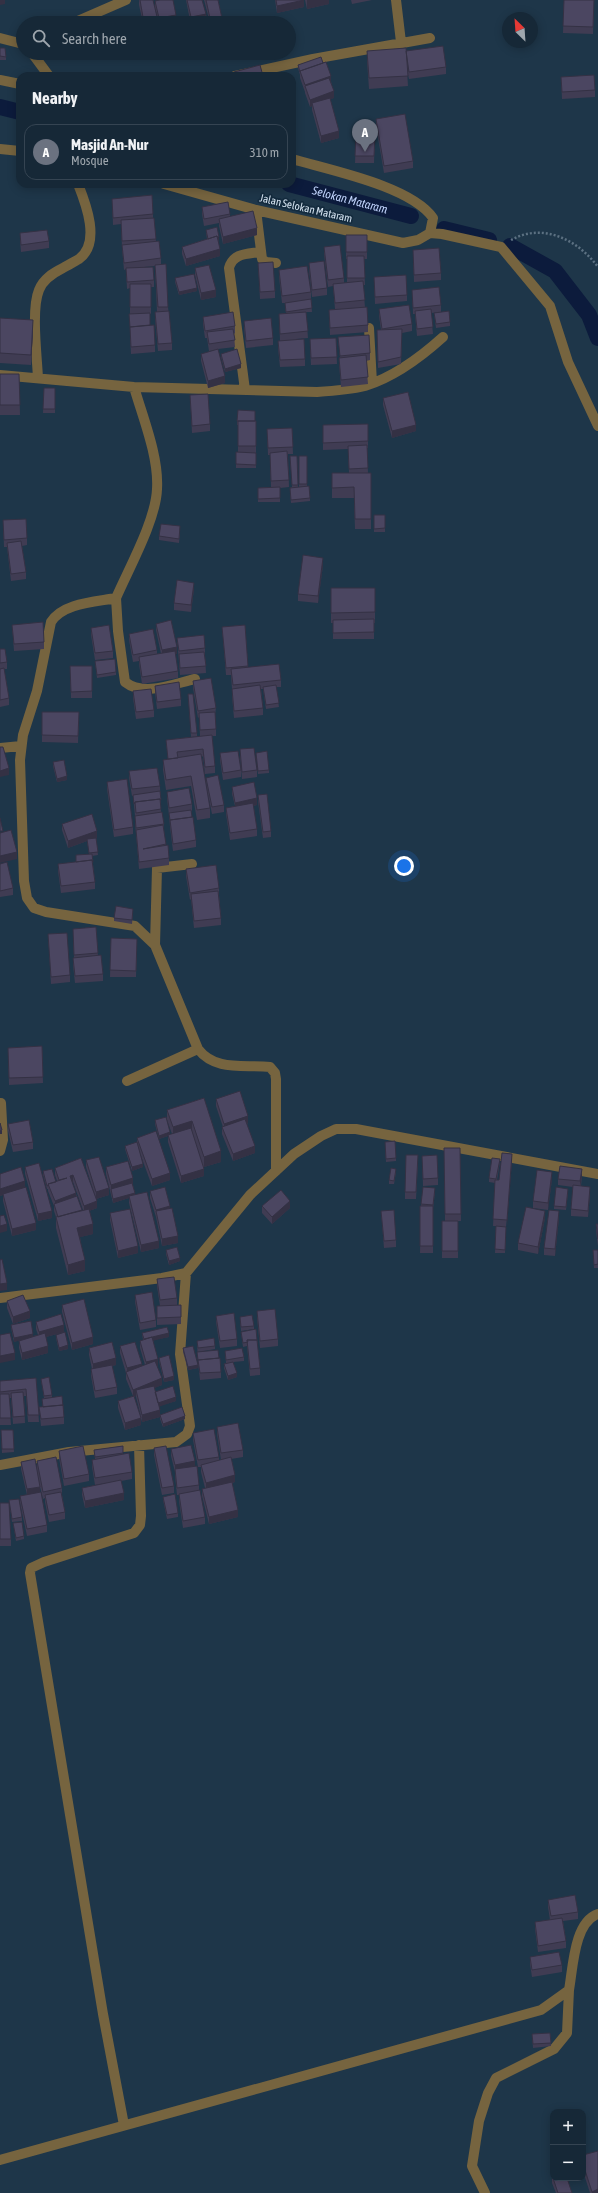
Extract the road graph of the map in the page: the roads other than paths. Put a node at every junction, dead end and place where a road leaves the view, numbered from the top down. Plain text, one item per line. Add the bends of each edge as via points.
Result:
1 (126, 0) edge
2 (396, 0) edge
3 (89, 16) edge
4 (0, 38) edge
5 (430, 38) dead end
6 (16, 42) edge
7 (401, 42) junction
8 (37, 60) edge
9 (46, 72) edge
10 (252, 72) edge
11 (0, 80) edge
12 (16, 83) edge
13 (0, 149) edge
14 (16, 151) edge
15 (296, 160) edge
16 (79, 188) edge
17 (178, 188) edge
18 (256, 210) junction
19 (430, 233) junction
20 (260, 252) junction
21 (276, 263) dead end
22 (369, 328) edge
23 (444, 337) dead end
24 (0, 375) edge
25 (38, 378) junction
26 (372, 383) junction
27 (134, 387) junction
28 (245, 390) junction
29 (598, 426) edge
30 (116, 598) junction
31 (194, 679) edge
32 (21, 746) junction
33 (0, 748) edge
34 (192, 864) dead end
35 (155, 945) junction
36 (198, 1049) junction
37 (127, 1081) dead end
38 (1, 1104) dead end
39 (0, 1151) edge
40 (276, 1171) junction
41 (598, 1174) edge
42 (186, 1273) junction
43 (0, 1298) edge
44 (139, 1445) junction
45 (0, 1465) edge
46 (598, 1914) edge
47 (569, 1990) junction
48 (124, 2125) junction
49 (0, 2160) edge
50 (485, 2193) edge

1 - 3 street
2 - 7 street
4 - 6 street
5 - 7 street
7 - 10 street
8 - 9 street
11 - 12 street
13 - 14 street
15 - 19 street via 387,188 412,199 428,210 433,218
16 - 25 street via 87,209 90,239 87,250 80,258 43,281 38,290 35,305
17 - 18 street, Jalan Selokan Mataram
18 - 19 street, Jalan Selokan Mataram via 403,243 418,240
18 - 20 street
19 - 29 street, Jalan Selokan Mataram via 496,246 550,306 568,362
20 - 21 street via 266,262
20 - 28 street via 237,256 229,268
22 - 26 street
23 - 26 street via 425,353
24 - 25 street
25 - 27 street
26 - 28 street via 344,391
27 - 28 street
27 - 30 street via 156,468 157,489 149,521
30 - 31 street via 125,682 137,688 153,688
30 - 32 street via 65,609 56,614 51,622 37,691
32 - 33 street
32 - 35 street via 24,881 27,898 34,908 46,912 135,926
34 - 35 street via 157,868
35 - 36 street
36 - 37 street
36 - 40 street via 212,1062 228,1066 270,1067 275,1073
38 - 39 street via 3,1140
40 - 41 street via 294,1154 321,1136 336,1130 356,1129
40 - 42 street via 250,1195
42 - 43 street
42 - 44 street via 180,1354 190,1426 187,1434 176,1442
44 - 45 street via 69,1452
44 - 48 street via 142,1516 140,1525 134,1533 44,1562 31,1568 30,1573 103,2014
46 - 47 street via 589,1919 580,1930
47 - 48 street via 541,2010
47 - 50 street via 566,2033 558,2044 554,2049 496,2078 488,2093 479,2121 472,2166
48 - 49 street

